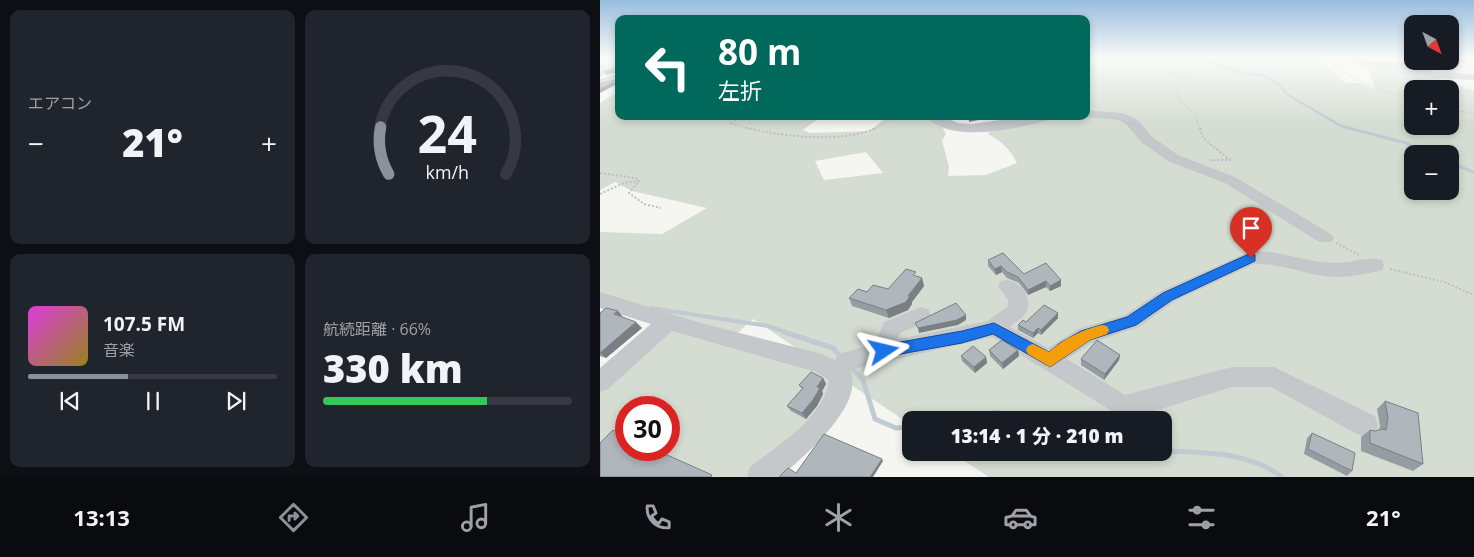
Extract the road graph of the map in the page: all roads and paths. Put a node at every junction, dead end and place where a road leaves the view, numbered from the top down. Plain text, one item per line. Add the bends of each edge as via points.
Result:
1 (1184, 80) edge
2 (1355, 80) edge
3 (600, 84) edge
4 (615, 86) edge
5 (1404, 97) edge
6 (1459, 111) edge
7 (1090, 114) edge
8 (1474, 114) edge
9 (737, 120) edge
10 (888, 120) edge
11 (936, 120) edge
12 (1021, 120) edge
13 (1203, 159) dead end
14 (600, 173) edge
15 (639, 181) junction
16 (600, 194) edge
17 (661, 208) dead end
18 (1325, 238) joint
19 (1375, 265) junction
20 (1008, 286) dead end
21 (1474, 295) edge
22 (600, 300) edge
23 (920, 315) dead end
24 (669, 321) junction
25 (994, 328) junction
26 (924, 344) junction
27 (978, 347) edge
28 (884, 351) junction
29 (1050, 360) junction
30 (846, 361) dead end
31 (600, 382) edge
32 (1366, 425) dead end
33 (760, 477) edge

1 - 13 path via 1178,89 1179,100 1195,114 1203,138 1230,160
2 - 5 path
3 - 4 street
6 - 8 path
7 - 18 street via 1107,114 1132,122 1146,139 1173,158 1237,184
9 - 10 path via 729,123 755,132 810,137 870,131
11 - 12 street via 941,124 966,128
14 - 15 path
15 - 16 path via 624,183
15 - 17 path via 629,193 641,203
18 - 19 path
19 - 21 path via 1444,282
19 - 29 street via 1335,270 1268,256 1251,258 1168,296 1132,322 1086,335
20 - 25 street via 1018,299 1018,309
22 - 24 street
23 - 28 street via 891,328
24 - 31 street
24 - 33 street via 822,364 841,375 842,386 832,409 803,441
25 - 26 street
25 - 29 street
26 - 27 street via 927,347 968,341
26 - 28 street
28 - 30 street
29 - 32 street via 1123,407 1232,377 1274,377

